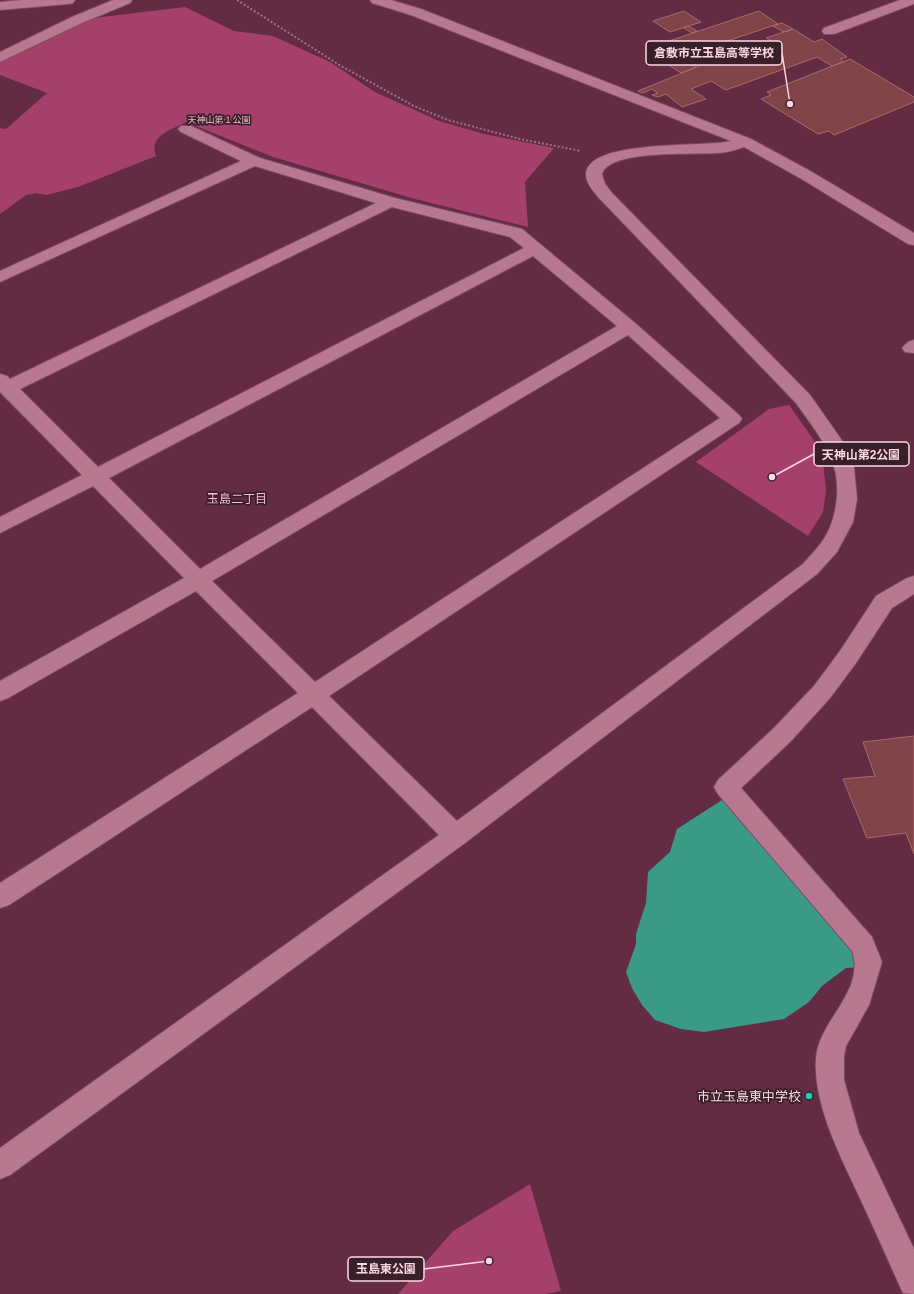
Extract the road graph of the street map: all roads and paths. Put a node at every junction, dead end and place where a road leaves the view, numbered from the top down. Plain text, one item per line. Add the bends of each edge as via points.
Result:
1 (68, 0) edge
2 (125, 0) edge
3 (237, 0) edge
4 (377, 0) edge
5 (872, 0) edge
6 (913, 0) edge
7 (0, 6) edge
8 (888, 9) junction
9 (829, 31) dead end
10 (0, 58) edge
11 (186, 129) dead end
12 (746, 142) junction
13 (614, 157) junction
14 (254, 161) junction
15 (390, 202) junction
16 (914, 240) edge
17 (534, 248) junction
18 (0, 277) edge
19 (629, 327) junction
20 (4, 384) edge
21 (94, 476) junction
22 (0, 526) edge
23 (198, 580) junction
24 (914, 584) edge
25 (0, 692) edge
26 (314, 694) junction
27 (456, 836) junction
28 (0, 897) edge
29 (0, 1165) edge
30 (914, 1282) edge

1 - 7 street
2 - 10 street via 77,20
3 - 13 path via 340,66 414,106 448,120 520,139
4 - 12 street via 416,12
5 - 8 street
6 - 8 street
8 - 9 street
11 - 14 street
12 - 13 street via 716,149 628,152
12 - 16 street
13 - 27 street via 601,161 594,170 594,180 602,191 803,399 831,439 844,467 847,499 843,522 830,547 810,569
14 - 15 street
14 - 18 street
15 - 17 street via 516,233
15 - 20 street
17 - 19 street
17 - 21 street
19 - 23 street
19 - 26 street via 732,419
20 - 21 street
21 - 22 street
21 - 23 street
23 - 25 street
23 - 26 street
24 - 30 street via 884,602 822,692 782,735 726,787 863,944 869,962 866,976 856,1005 834,1042 830,1056 830,1080 846,1136
26 - 27 street
26 - 28 street
27 - 29 street

